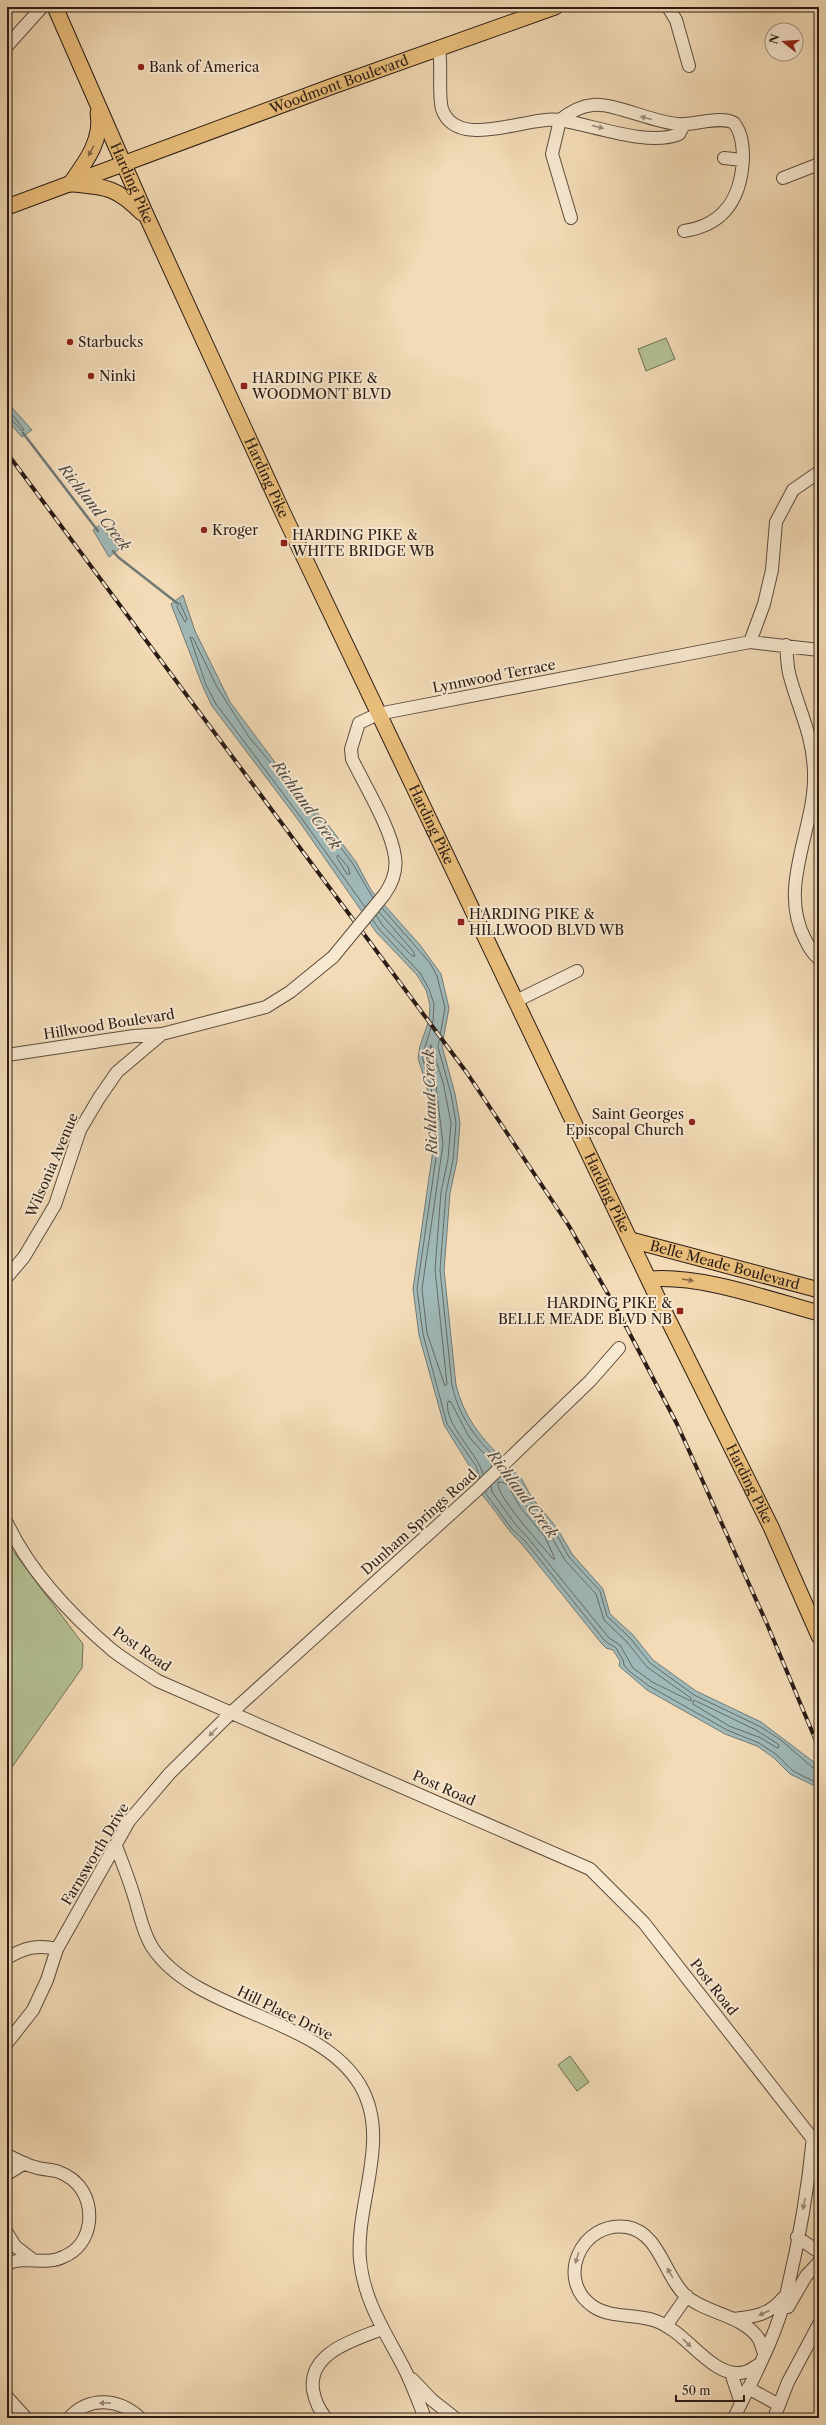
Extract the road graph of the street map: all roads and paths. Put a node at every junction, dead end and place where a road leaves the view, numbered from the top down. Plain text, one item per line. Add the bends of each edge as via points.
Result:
1 (42, 7) edge
2 (55, 7) edge
3 (555, 7) edge
4 (668, 7) edge
5 (7, 46) edge
6 (439, 48) junction
7 (689, 66) dead end
8 (96, 100) junction
9 (560, 120) junction
10 (684, 124) junction
11 (724, 158) dead end
12 (743, 160) junction
13 (123, 163) junction
14 (819, 164) edge
15 (783, 178) dead end
16 (70, 184) junction
17 (7, 207) edge
18 (147, 217) junction
19 (572, 218) dead end
20 (684, 231) dead end
21 (819, 472) edge
22 (750, 642) junction
23 (786, 645) junction
24 (819, 650) edge
25 (378, 714) junction
26 (384, 894) joint
27 (819, 959) edge
28 (577, 971) dead end
29 (516, 1001) junction
30 (162, 1034) junction
31 (7, 1055) edge
32 (631, 1240) junction
33 (761, 1275) junction
34 (7, 1277) edge
35 (650, 1279) junction
36 (819, 1290) edge
37 (755, 1296) junction
38 (819, 1313) edge
39 (620, 1348) dead end
40 (7, 1522) edge
41 (819, 1636) edge
42 (232, 1712) junction
43 (116, 1846) junction
44 (57, 1949) junction
45 (7, 1958) edge
46 (7, 2044) edge
47 (816, 2142) edge
48 (7, 2155) edge
49 (25, 2163) junction
50 (7, 2174) edge
51 (814, 2181) edge
52 (7, 2233) edge
53 (797, 2237) junction
54 (819, 2252) edge
55 (33, 2260) junction
56 (819, 2262) edge
57 (7, 2264) edge
58 (787, 2292) junction
59 (687, 2296) junction
60 (733, 2320) junction
61 (819, 2324) edge
62 (666, 2326) junction
63 (382, 2329) junction
64 (774, 2330) junction
65 (764, 2353) junction
66 (758, 2365) junction
67 (405, 2371) junction
68 (731, 2373) junction
69 (748, 2388) junction
70 (7, 2397) edge
71 (741, 2403) junction
72 (779, 2405) junction
73 (26, 2418) edge
74 (69, 2418) edge
75 (140, 2418) edge
76 (326, 2418) edge
77 (425, 2418) edge
78 (455, 2418) edge
79 (734, 2418) edge
80 (774, 2418) edge

1 - 5 street
2 - 8 main road, Harding Pike
3 - 6 main road, Woodmont Boulevard
4 - 7 street via 676,20
6 - 9 street via 442,107 449,120 458,127 488,130 545,119
6 - 13 main road, Woodmont Boulevard
8 - 13 main road, Harding Pike
8 -> 16 main road via 99,118 95,144
10 -> 9 street via 670,124 598,105 572,111
9 -> 10 street via 653,137 679,134
9 - 19 street via 552,154
10 - 12 street via 731,121 740,133
11 - 12 street
12 - 20 street via 740,185 728,208 704,225
13 - 16 main road, Woodmont Boulevard
13 - 18 main road, Harding Pike
14 - 15 street
16 - 17 main road, Woodmont Boulevard
16 - 18 main road via 115,190
18 - 25 main road, Harding Pike
21 - 22 street via 793,490 776,522 772,570 764,604
22 - 23 street, Lynnwood Terrace
22 - 25 street, Lynnwood Terrace
23 - 24 street, Lynnwood Terrace
23 - 27 street via 789,672 813,744 812,806 794,887 795,913 810,948
25 - 26 street, Lynnwood Terrace via 359,723 351,749 352,759 394,852 394,874
25 - 29 main road, Harding Pike
26 - 30 street, Hillwood Boulevard, bridge via 333,957 290,992 266,1007
28 - 29 street
29 - 32 main road, Harding Pike
30 - 31 street, Hillwood Boulevard
30 - 34 street, Wilsonia Avenue via 117,1072 99,1098 80,1130 55,1204 24,1257
32 - 33 main road, Belle Meade Boulevard
32 - 35 main road, Harding Pike
33 - 36 main road, Belle Meade Boulevard
33 - 37 main road
35 -> 37 main road, Belle Meade Boulevard via 685,1280
35 - 41 main road, Harding Pike via 771,1527
37 - 38 main road, Belle Meade Boulevard
39 - 42 street, Dunham Springs Road via 590,1381 477,1490
40 - 42 street, Post Road via 16,1542 66,1607 113,1651 158,1681
42 -> 43 street, Farnsworth Drive via 171,1772 129,1821
42 - 47 street, Post Road via 590,1869 644,1923
43 - 44 street, Farnsworth Drive
43 - 63 street, Hill Place Drive via 152,1947 173,1970 194,1984 260,2018 300,2034 332,2053 360,2085 372,2116 373,2150 364,2207 360,2261 370,2299
44 - 45 street via 36,1946 23,1949
44 - 46 street, Farnsworth Drive via 47,1980 33,2010
47 - 51 street
48 - 49 street
49 - 50 street
49 - 55 street via 58,2172 74,2181 86,2196 90,2212 88,2230 78,2247 70,2254 54,2260
51 -> 53 street
52 - 55 street via 16,2246
53 - 54 street
53 - 58 street
55 - 57 street
56 - 64 street via 806,2276
58 -> 60 street via 773,2309 756,2317
58 - 64 street
59 - 60 street
59 - 62 street
59 -> 62 street via 678,2287 649,2240 632,2229 602,2229 581,2247 575,2277 588,2302 601,2311 654,2320
60 - 65 street via 759,2339
61 - 72 street via 788,2382
62 -> 68 street via 709,2361
63 - 67 street, Hill Place Drive
63 - 76 street via 336,2348 321,2362 314,2373 313,2387 318,2409
64 - 65 street
65 - 66 street
66 - 68 street via 745,2372
66 - 69 street
67 - 77 street, Hill Place Drive
67 - 78 street, Hill Place Drive via 423,2391
68 - 71 street
69 - 71 street
69 - 72 street
70 - 73 street
71 - 79 street
72 - 80 street
75 -> 74 street via 121,2406 106,2402 83,2406

